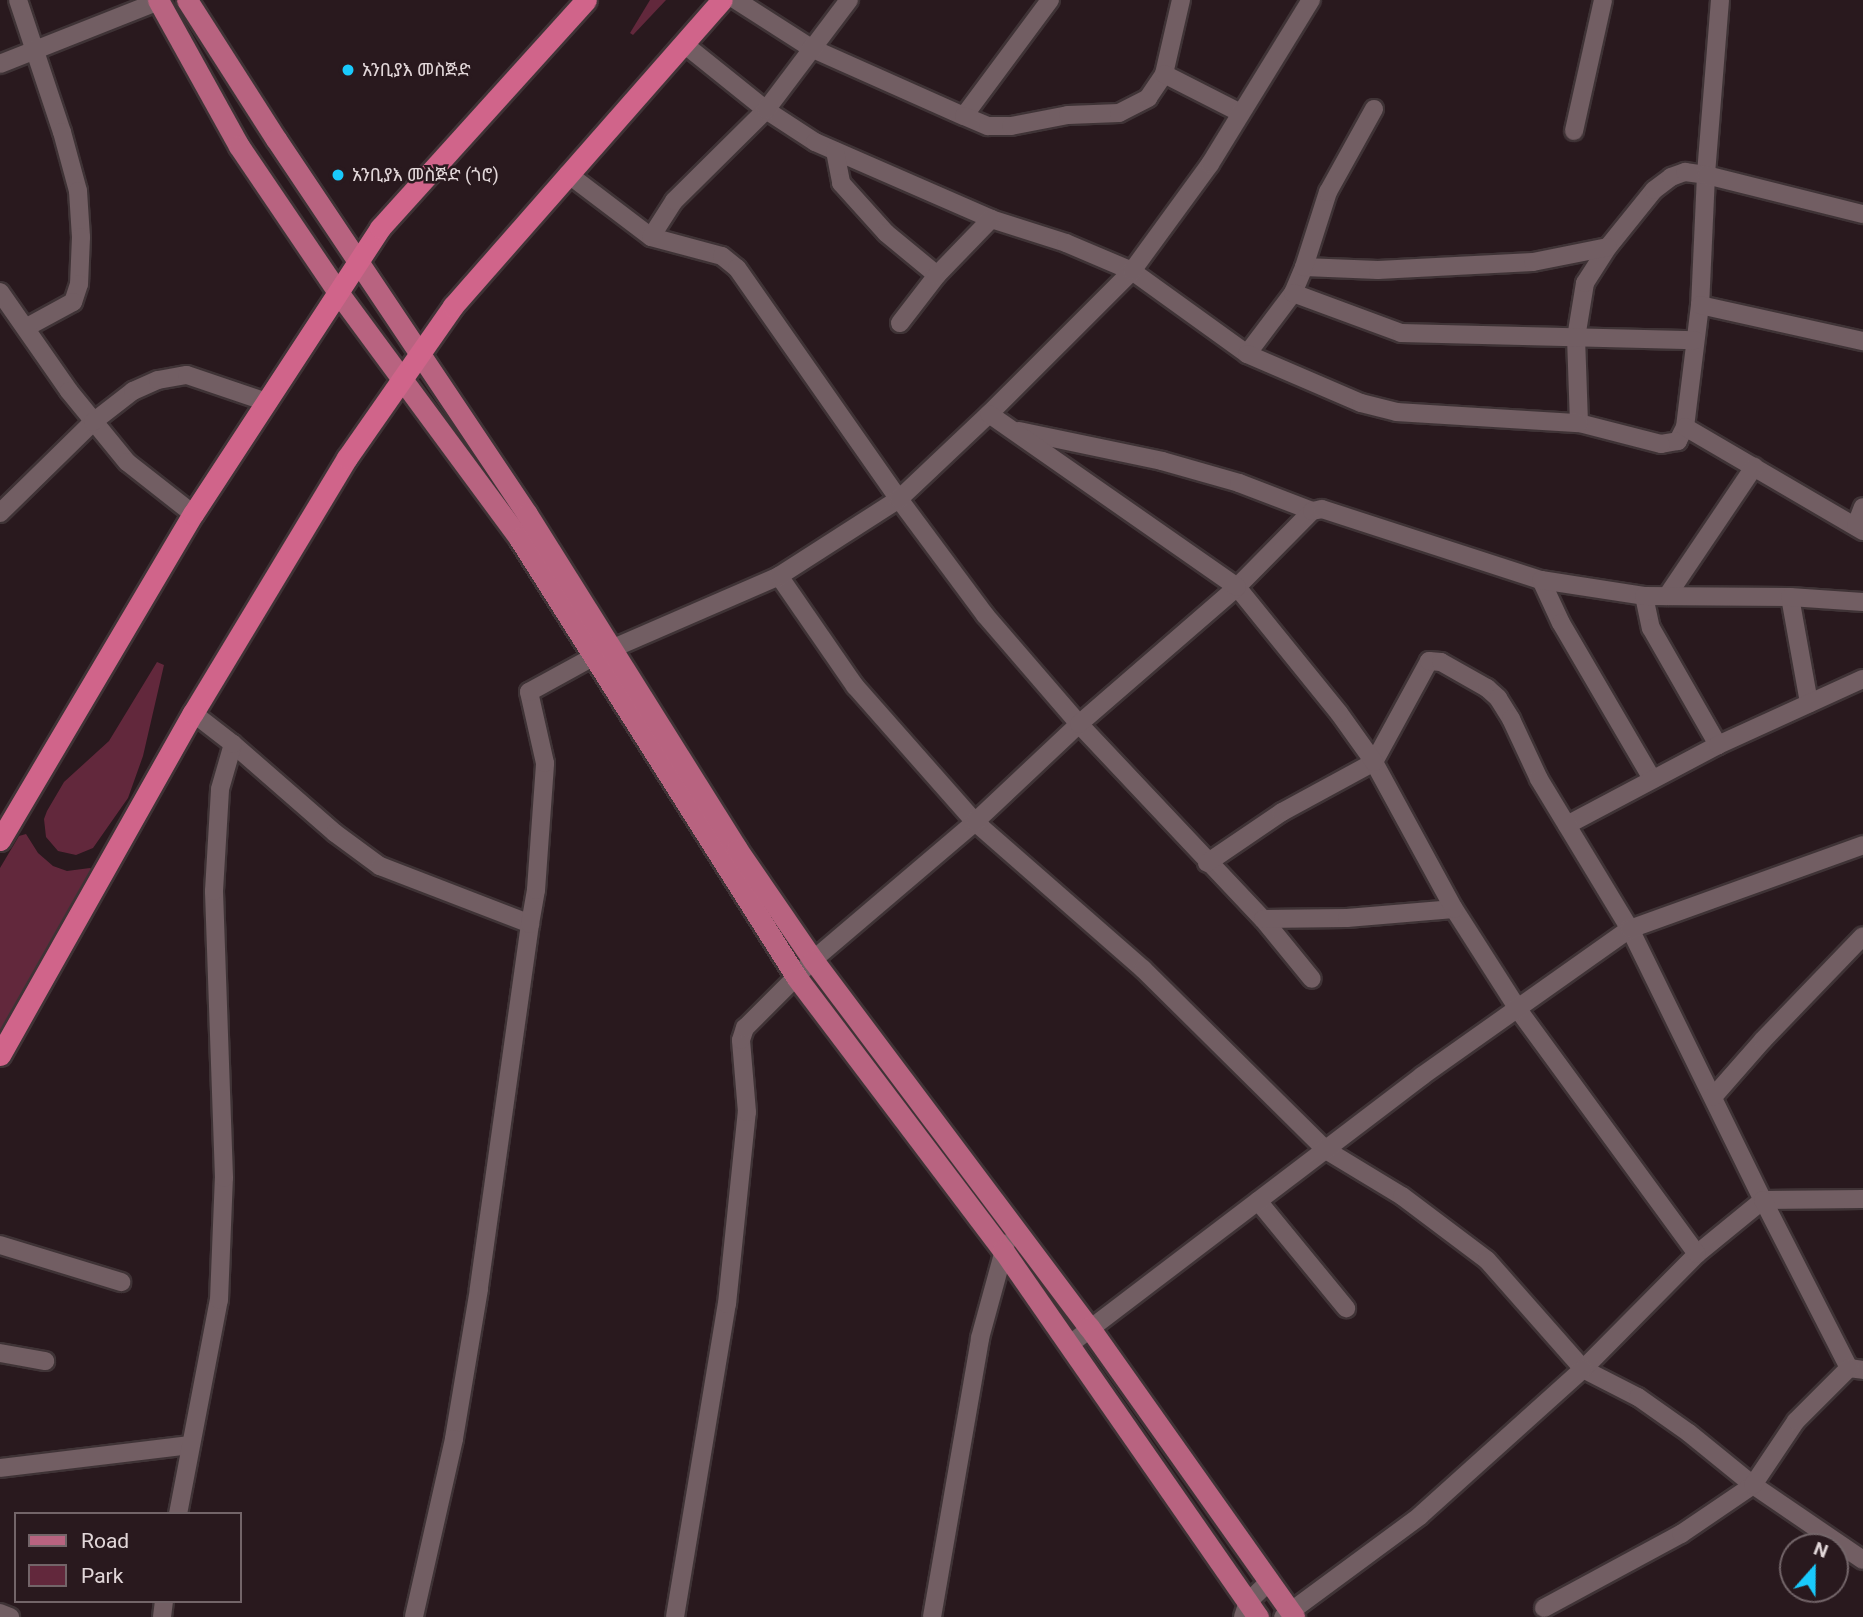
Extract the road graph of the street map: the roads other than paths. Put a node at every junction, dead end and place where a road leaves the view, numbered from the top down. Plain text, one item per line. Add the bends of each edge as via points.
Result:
1 (18, 0) edge
2 (159, 0) edge
3 (187, 0) edge
4 (586, 0) edge
5 (722, 0) edge
6 (736, 0) edge
7 (849, 0) edge
8 (1050, 0) edge
9 (1181, 0) edge
10 (1311, 0) edge
11 (1603, 0) edge
12 (1720, 0) edge
13 (684, 44) junction
14 (811, 48) junction
15 (36, 49) junction
16 (0, 64) edge
17 (1164, 74) junction
18 (1374, 109) dead end
19 (766, 110) junction
20 (1241, 113) junction
21 (964, 116) junction
22 (1574, 131) dead end
23 (835, 151) junction
24 (568, 174) junction
25 (1706, 176) junction
26 (1863, 214) edge
27 (991, 219) junction
28 (651, 236) junction
29 (1608, 247) junction
30 (357, 262) junction
31 (1304, 267) junction
32 (1132, 271) junction
33 (937, 275) junction
34 (337, 291) junction
35 (0, 292) edge
36 (1293, 293) junction
37 (1700, 305) junction
38 (900, 323) dead end
39 (27, 327) junction
40 (1576, 338) junction
41 (1695, 340) junction
42 (1863, 341) edge
43 (1247, 354) junction
44 (422, 355) junction
45 (404, 378) junction
46 (264, 401) junction
47 (989, 414) junction
48 (93, 422) junction
49 (1579, 423) junction
50 (1685, 428) junction
51 (1011, 430) junction
52 (1754, 467) junction
53 (899, 499) junction
54 (1863, 507) edge
55 (1312, 511) junction
56 (0, 513) edge
57 (193, 514) junction
58 (1860, 528) edge
59 (779, 576) junction
60 (1541, 580) junction
61 (1237, 587) junction
62 (1644, 596) junction
63 (1667, 596) junction
64 (1790, 597) junction
65 (1863, 602) edge
66 (602, 653) junction
67 (1863, 679) edge
68 (1809, 703) junction
69 (193, 713) junction
70 (1079, 724) junction
71 (233, 744) junction
72 (1718, 745) junction
73 (1374, 762) junction
74 (1652, 779) junction
75 (975, 822) junction
76 (1567, 825) junction
77 (0, 840) edge
78 (1863, 845) edge
79 (1207, 863) junction
80 (1454, 909) junction
81 (1263, 919) junction
82 (530, 924) junction
83 (1630, 929) junction
84 (1863, 936) edge
85 (813, 960) junction
86 (797, 978) junction
87 (1312, 979) dead end
88 (1518, 1009) junction
89 (0, 1055) edge
90 (1713, 1097) junction
91 (1326, 1150) junction
92 (1863, 1199) edge
93 (1763, 1200) junction
94 (1258, 1201) junction
95 (1014, 1226) junction
96 (0, 1245) edge
97 (1003, 1250) junction
98 (1697, 1254) junction
99 (121, 1282) dead end
100 (1346, 1308) dead end
101 (1089, 1327) junction
102 (1069, 1345) junction
103 (0, 1353) edge
104 (45, 1361) dead end
105 (1583, 1369) junction
106 (1856, 1369) edge
107 (190, 1445) junction
108 (0, 1468) edge
109 (1753, 1485) junction
110 (178, 1512) edge
111 (1863, 1560) edge
112 (1268, 1583) junction
113 (1544, 1608) dead end
114 (1250, 1612) edge
115 (0, 1613) edge
116 (1289, 1615) edge
117 (9, 1617) edge
118 (414, 1617) edge
119 (675, 1617) edge
120 (932, 1617) edge

1 - 15 street
2 - 15 street
2 - 34 main road via 227,128
3 - 30 main road
4 - 30 highway via 380,228
5 - 13 highway
6 - 14 street
7 - 14 street
8 - 21 street
9 - 17 street
10 - 20 street
11 - 22 street
12 - 25 street
13 - 19 street
13 - 24 highway
14 - 19 street
14 - 21 street
15 - 16 street
15 - 39 street via 78,191 81,237 79,284 73,302
17 - 20 street
17 - 21 street via 1148,98 1119,113 1068,115 1011,126 988,126
18 - 31 street via 1328,192
19 - 23 street
19 - 28 street via 674,201
20 - 32 street
23 - 27 street
23 - 33 street via 841,183 886,233
24 - 28 street
24 - 44 highway via 453,306
25 - 26 street
25 - 29 street via 1685,172 1671,177 1654,190
25 - 37 street
27 - 32 street
27 - 33 street
28 - 53 street via 722,256 737,268
29 - 31 street via 1533,262 1378,270
29 - 40 street via 1585,283
30 - 34 highway
30 - 44 main road
31 - 36 street
32 - 43 street
32 - 47 street
33 - 38 street
34 - 45 main road
34 - 46 highway
35 - 39 street
36 - 40 street via 1401,333
36 - 43 street
37 - 41 street
37 - 42 street
39 - 48 street
40 - 41 street
40 - 49 street
41 - 50 street
43 - 49 street via 1362,403 1397,412
44 - 45 highway
44 - 66 main road via 585,603
45 - 66 main road
45 - 69 highway via 347,458
46 - 48 street via 187,375 133,391
46 - 57 highway
47 - 51 street
47 - 53 street
48 - 56 street
48 - 57 street via 127,462
49 - 50 street via 1661,444 1678,441
50 - 52 street
51 - 55 street via 1162,461 1239,482
51 - 61 street
52 - 58 street
52 - 63 street
53 - 59 street
53 - 70 street via 985,615
54 - 58 street
55 - 60 street via 1335,511
55 - 61 street
57 - 77 highway
59 - 66 street
59 - 75 street via 855,686
60 - 62 street
60 - 74 street
61 - 70 street
61 - 73 street
62 - 63 street
62 - 72 street via 1651,628
63 - 64 street
64 - 65 street
64 - 68 street
66 - 82 street via 529,692 545,763
66 - 85 main road
66 - 86 main road
67 - 68 street
68 - 72 street
69 - 71 street
69 - 89 highway
70 - 75 street
70 - 79 street
71 - 82 street via 380,866
71 - 107 street via 220,789 214,891 224,1178 219,1300
72 - 74 street
73 - 76 street via 1420,673 1429,661 1441,662 1498,698
73 - 79 street via 1282,812
73 - 80 street
74 - 76 street
75 - 85 street
75 - 91 street via 1143,970
76 - 83 street
78 - 83 street
79 - 81 street
80 - 81 street
80 - 88 street
81 - 87 street
82 - 118 street via 479,1289 454,1438
83 - 88 street
83 - 90 street
84 - 90 street
85 - 86 street
85 - 95 main road
86 - 97 main road
86 - 119 street via 751,1018 741,1040 747,1112 727,1304
88 - 91 street
88 - 98 street
90 - 93 street
91 - 94 street
91 - 105 street via 1402,1196 1487,1260
92 - 93 street
93 - 98 street
93 - 106 street
94 - 100 street
94 - 101 street
95 - 97 street
95 - 101 main road
96 - 99 street
97 - 102 main road
97 - 120 street via 980,1338
98 - 105 street
101 - 102 street
101 - 112 main road
102 - 114 main road
103 - 104 street
105 - 109 street via 1639,1398
105 - 116 street via 1420,1516
106 - 109 street via 1796,1421
107 - 108 street
107 - 110 street
109 - 111 street
109 - 113 street via 1681,1534
112 - 114 street
112 - 116 main road
115 - 117 street

